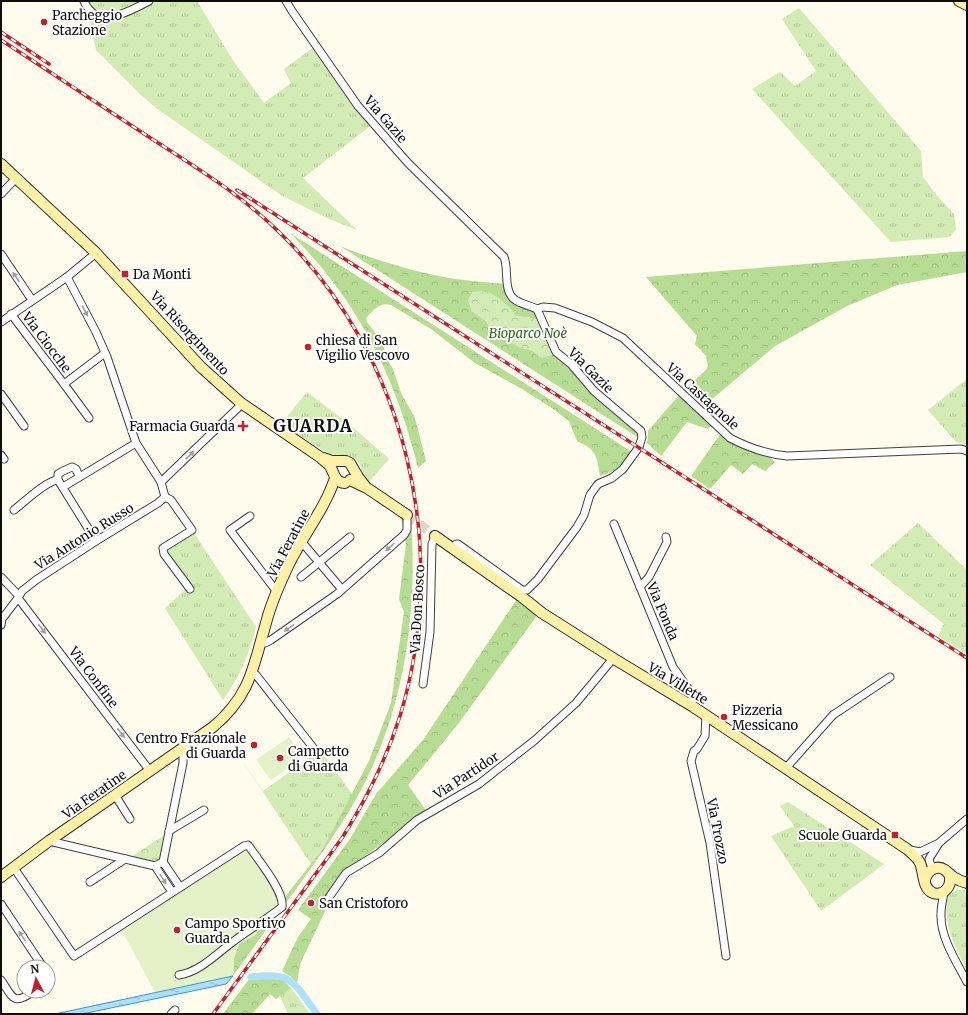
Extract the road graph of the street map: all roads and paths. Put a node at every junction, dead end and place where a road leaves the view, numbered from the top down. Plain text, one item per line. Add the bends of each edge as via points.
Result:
1 (84, 1) edge
2 (149, 1) edge
3 (286, 1) edge
4 (959, 1) edge
5 (967, 6) edge
6 (1, 164) edge
7 (16, 178) junction
8 (1, 194) edge
9 (96, 253) junction
10 (1, 254) edge
11 (67, 277) junction
12 (32, 300) junction
13 (537, 309) junction
14 (12, 314) junction
15 (1, 322) edge
16 (105, 353) junction
17 (64, 384) junction
18 (1, 394) edge
19 (242, 404) junction
20 (89, 418) dead end
21 (24, 426) dead end
22 (136, 443) junction
23 (967, 451) edge
24 (320, 457) junction
25 (342, 462) junction
26 (354, 470) junction
27 (79, 476) junction
28 (334, 476) junction
29 (58, 480) junction
30 (348, 481) junction
31 (162, 482) junction
32 (63, 487) junction
33 (367, 488) junction
34 (165, 496) junction
35 (329, 496) junction
36 (14, 510) dead end
37 (407, 515) joint
38 (250, 516) dead end
39 (614, 524) dead end
40 (350, 536) dead end
41 (436, 536) joint
42 (666, 537) dead end
43 (96, 540) junction
44 (301, 541) junction
45 (453, 548) junction
46 (319, 562) junction
47 (1, 576) edge
48 (302, 577) dead end
49 (339, 586) dead end
50 (640, 587) junction
51 (190, 590) dead end
52 (277, 592) junction
53 (19, 597) junction
54 (1, 620) edge
55 (261, 643) junction
56 (616, 660) junction
57 (252, 673) junction
58 (890, 677) dead end
59 (423, 684) dead end
60 (692, 706) junction
61 (706, 715) junction
62 (181, 749) junction
63 (315, 750) dead end
64 (786, 768) junction
65 (150, 771) junction
66 (115, 795) junction
67 (204, 810) dead end
68 (130, 819) dead end
69 (967, 819) edge
70 (169, 831) junction
71 (49, 841) junction
72 (938, 844) junction
73 (907, 850) junction
74 (125, 859) junction
75 (163, 862) junction
76 (155, 866) junction
77 (931, 870) junction
78 (5, 871) edge
79 (947, 872) junction
80 (925, 880) junction
81 (90, 882) dead end
82 (967, 884) edge
83 (180, 887) junction
84 (946, 890) junction
85 (930, 891) junction
86 (172, 892) junction
87 (325, 903) dead end
88 (1, 904) edge
89 (941, 913) junction
90 (726, 956) dead end
91 (38, 959) edge
92 (178, 975) dead end
93 (1, 980) edge
94 (967, 982) edge
95 (16, 999) edge

1 - 2 street via 99,17 120,14
3 - 13 street, Via Gazie via 358,106 408,163 504,257 509,293 514,299
4 - 5 street
6 - 7 street, Via Risorgimento
7 - 8 street
7 - 9 street, Via Risorgimento
9 - 11 street
9 - 19 street, Via Risorgimento via 201,367
12 -> 10 street
11 - 12 street
11 -> 16 street
12 - 14 street
13 - 23 street, Via Castagnole via 555,308 592,322 623,338 694,406 730,438 743,445 787,456 962,449
13 - 45 street, Via Gazie via 556,352 571,364 594,391 641,431 642,442 623,469 612,478 598,484 590,495 577,527 527,590 522,590 458,544
14 - 15 street
14 - 17 street, Via Ciocche
16 - 17 street, Via Ciocche
16 - 22 street
17 - 20 street, Via Ciocche
18 - 21 street
19 - 24 street, Via Risorgimento
31 -> 19 street
22 - 27 street
22 - 31 street
24 - 25 street, Via Risorgimento
24 - 28 street, Via Risorgimento
25 - 26 street, Via Risorgimento via 350,464
25 - 28 street via 335,466
26 - 30 street via 354,476
26 - 33 street, Via Risorgimento
27 - 29 street via 72,466 58,474
27 - 32 street
28 - 30 street, Via Risorgimento via 340,482
28 - 35 street, Via Feratine
29 - 32 street
29 - 36 street via 47,484
30 - 33 street, Via Risorgimento
30 - 35 street, Via Feratine
31 - 34 street
32 - 43 street
33 - 37 street, Via Risorgimento
34 - 43 street, Via Antonio Russo via 158,503
34 - 51 street via 171,500 192,530 163,548 164,554
35 - 44 street, Via Feratine
37 -> 55 street via 407,530 404,535 342,590 271,640
38 - 52 street via 230,530
39 - 50 street, Via Fonda
40 - 46 street
41 - 45 street, Via Villette
41 - 59 street, Via Don Bosco via 432,544 430,632
42 - 50 street via 667,542
43 - 53 street, Via Antonio Russo via 25,588
44 - 46 street
44 - 52 street, Via Feratine
45 - 56 street, Via Villette via 542,613
46 - 48 street
46 - 49 street
47 - 53 street, Via Confine
50 - 60 street, Via Fonda via 673,667 692,694
52 - 55 street, Via Feratine
53 - 54 street, Via Antonio Russo
53 -> 65 street, Via Confine
55 - 57 street, Via Feratine
56 - 60 street, Via Villette
56 - 87 street, Via Partidor via 611,661 576,703 535,740 479,784 417,820 378,852 346,873
57 - 62 street, Via Feratine via 244,692 226,716
57 - 63 street
58 - 64 street via 833,715
60 - 61 street, Via Villette
61 - 64 street, Via Villette
61 - 90 street, Via Trozzo via 705,736 694,751 691,761 710,843
62 - 65 street, Via Feratine
62 - 70 street via 183,763
64 - 73 street, Via Villette
65 - 66 street, Via Feratine
66 - 68 street
66 - 71 street, Via Feratine
67 - 70 street
69 - 72 street
70 - 75 street
71 - 74 street
71 - 78 street, Via Feratine
72 - 73 street via 920,852
72 - 77 street via 929,859
72 - 79 street via 934,861
73 - 77 street, Via Villette via 919,855
73 - 80 street, Via Villette via 920,863
74 - 76 street
74 - 81 street
75 - 76 street
75 - 83 street
76 -> 86 street
77 - 79 street via 938,868
77 - 80 street
78 - 86 street, Via Feratine via 74,956
79 - 82 street
79 - 84 street via 951,881
80 - 85 street, Via Villette
82 - 84 street
83 - 86 street
83 - 92 street via 248,845 278,889 283,903 274,914 206,962 186,974
84 - 85 street via 937,893
84 - 89 street
85 - 89 street via 936,898
91 -> 88 street
89 - 94 street via 942,926 952,954
93 - 95 street

